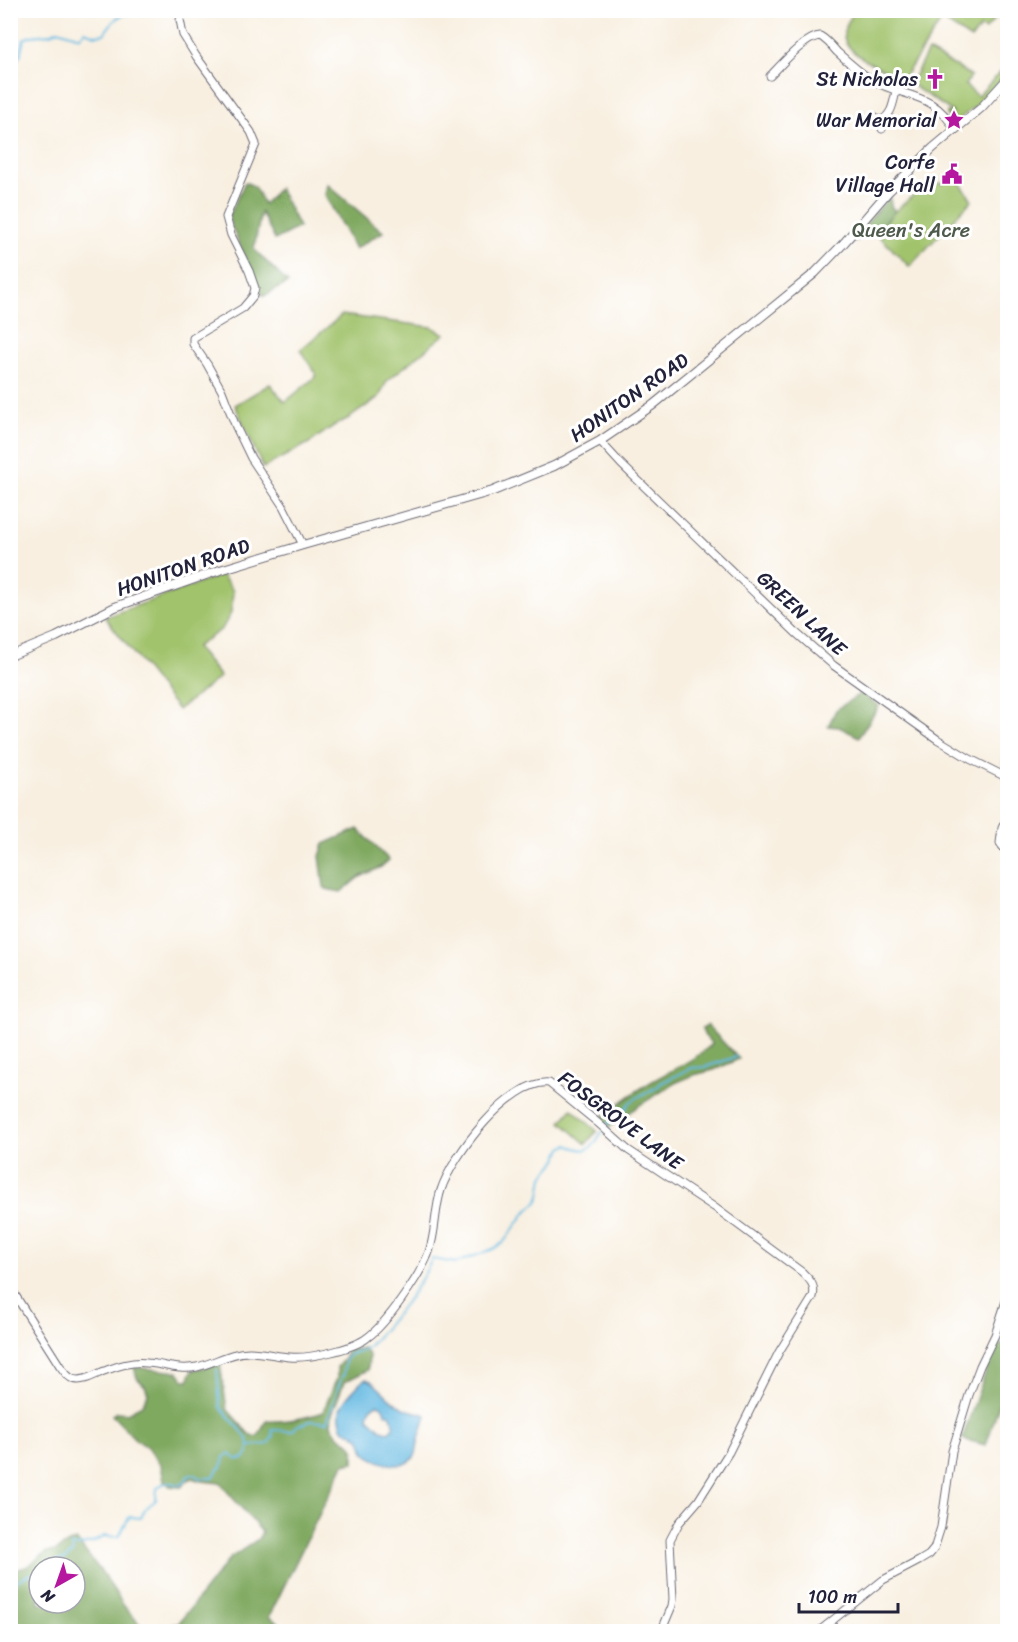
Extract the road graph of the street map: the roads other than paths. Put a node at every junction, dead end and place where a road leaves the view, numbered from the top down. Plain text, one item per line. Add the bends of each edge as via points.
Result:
1 (183, 10) edge
2 (770, 76) dead end
3 (1008, 78) edge
4 (896, 91) junction
5 (878, 122) dead end
6 (955, 130) junction
7 (600, 441) junction
8 (303, 545) junction
9 (10, 656) edge
10 (1008, 778) edge
11 (1008, 816) edge
12 (1008, 854) edge
13 (10, 1287) edge
14 (1008, 1295) edge
15 (661, 1632) edge
16 (818, 1632) edge

1 - 8 street via 183,35 256,144 226,217 255,288 253,296 243,308 193,338 193,344 222,391 251,458
2 - 4 street via 807,42 820,36 862,74
3 - 6 main road, HONITON ROAD
4 - 5 street via 890,113
4 - 6 street via 935,106
6 - 7 main road, HONITON ROAD via 888,192 815,273 653,405
7 - 8 main road, HONITON ROAD via 554,466 493,491
7 - 10 street, GREEN LANE via 833,665 937,739
8 - 9 main road, HONITON ROAD via 115,607
11 - 12 street via 1000,843
13 - 15 street, FOSGROVE LANE via 60,1366 76,1380 128,1364 145,1362 188,1368 240,1353 311,1356 360,1342 383,1322 424,1263 432,1245 443,1185 469,1140 523,1090 549,1083 628,1150 714,1207 802,1272 814,1286 813,1297 779,1352 729,1452 670,1540 673,1599
14 - 16 street via 952,1451 934,1549 883,1581

